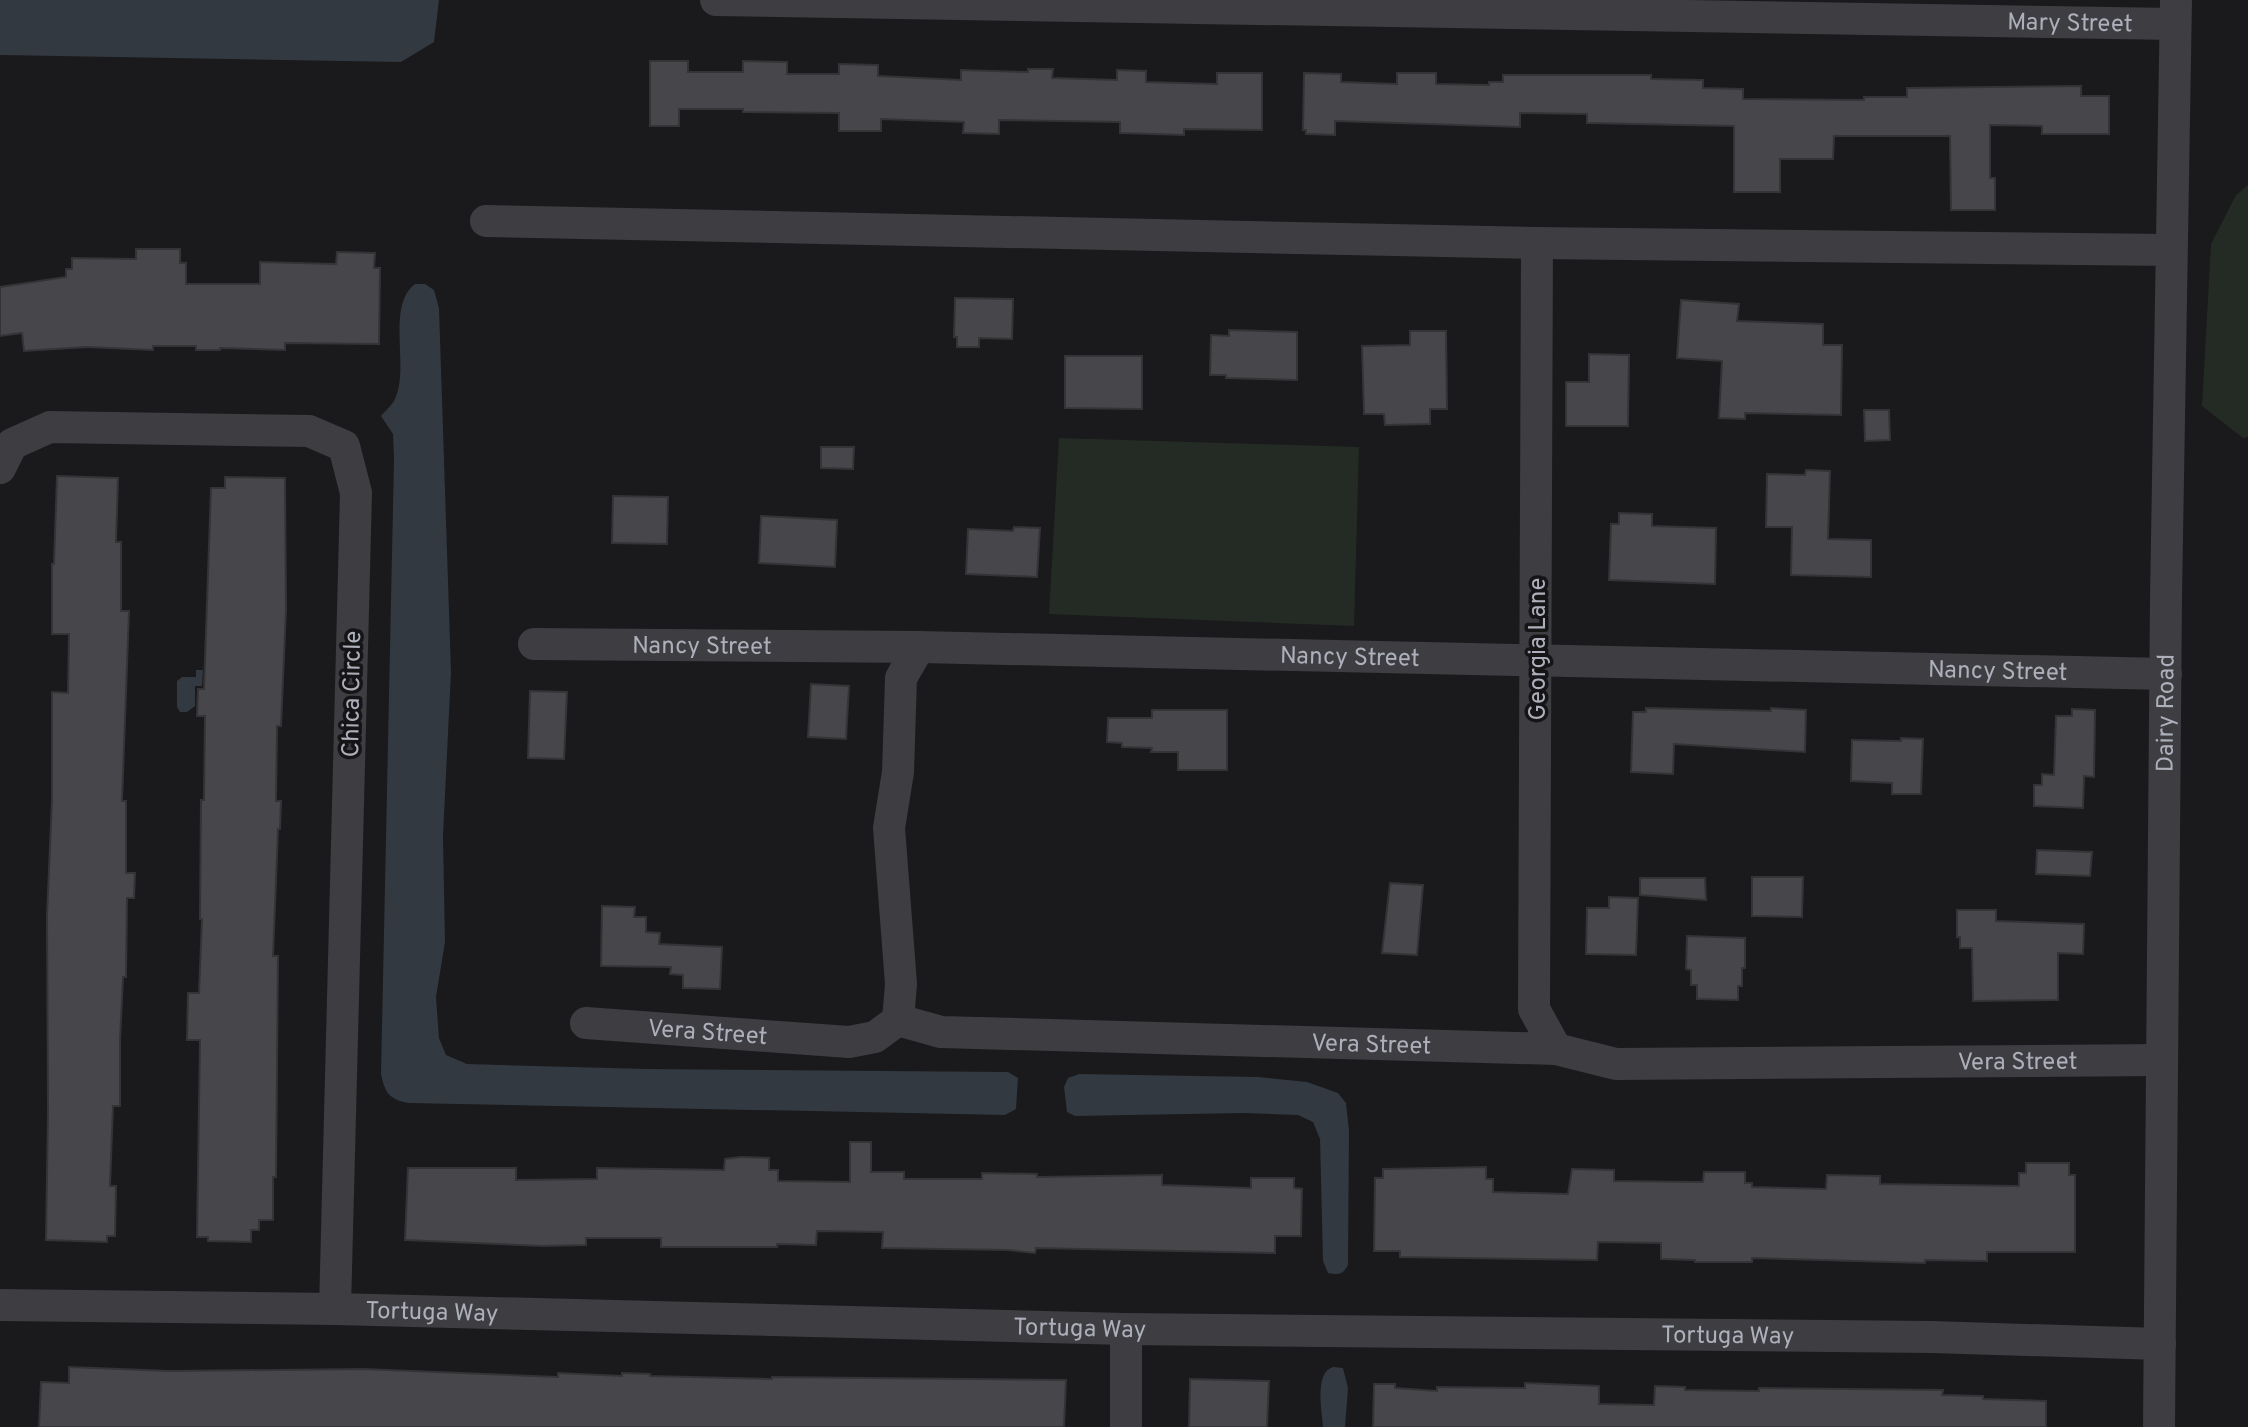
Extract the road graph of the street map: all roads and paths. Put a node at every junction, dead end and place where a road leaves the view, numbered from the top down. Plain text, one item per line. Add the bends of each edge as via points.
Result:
1 (716, 0) edge
2 (2175, 12) edge
3 (486, 221) dead end
4 (1537, 243) junction
5 (2171, 250) junction
6 (0, 468) edge
7 (534, 644) dead end
8 (919, 647) junction
9 (1537, 661) junction
10 (2166, 674) junction
11 (898, 1020) junction
12 (586, 1023) dead end
13 (1556, 1049) junction
14 (2162, 1060) junction
15 (0, 1305) edge
16 (335, 1309) junction
17 (1126, 1329) junction
18 (2160, 1344) junction
19 (1126, 1427) edge
20 (2159, 1427) edge

1 - 2 street, Mary Street
2 - 5 street, Dairy Road
3 - 4 street
4 - 5 street
4 - 9 street, Georgia Lane
5 - 10 street, Dairy Road
6 - 16 street, Chica Circle via 12,444 50,427 309,431 344,446 356,493
7 - 8 street, Nancy Street
8 - 9 street, Nancy Street
8 - 11 street via 901,678 898,772 889,828 901,984
9 - 10 street, Nancy Street
9 - 13 street, Georgia Lane via 1534,1009
10 - 14 street, Dairy Road
11 - 12 street, Vera Street via 875,1037 849,1042
11 - 13 street, Vera Street via 941,1032
13 - 14 street, Vera Street via 1616,1064
14 - 18 street, Dairy Road
15 - 16 street, Tortuga Way
16 - 17 street, Tortuga Way
17 - 18 street, Tortuga Way
17 - 19 street
18 - 20 street, Dairy Road

